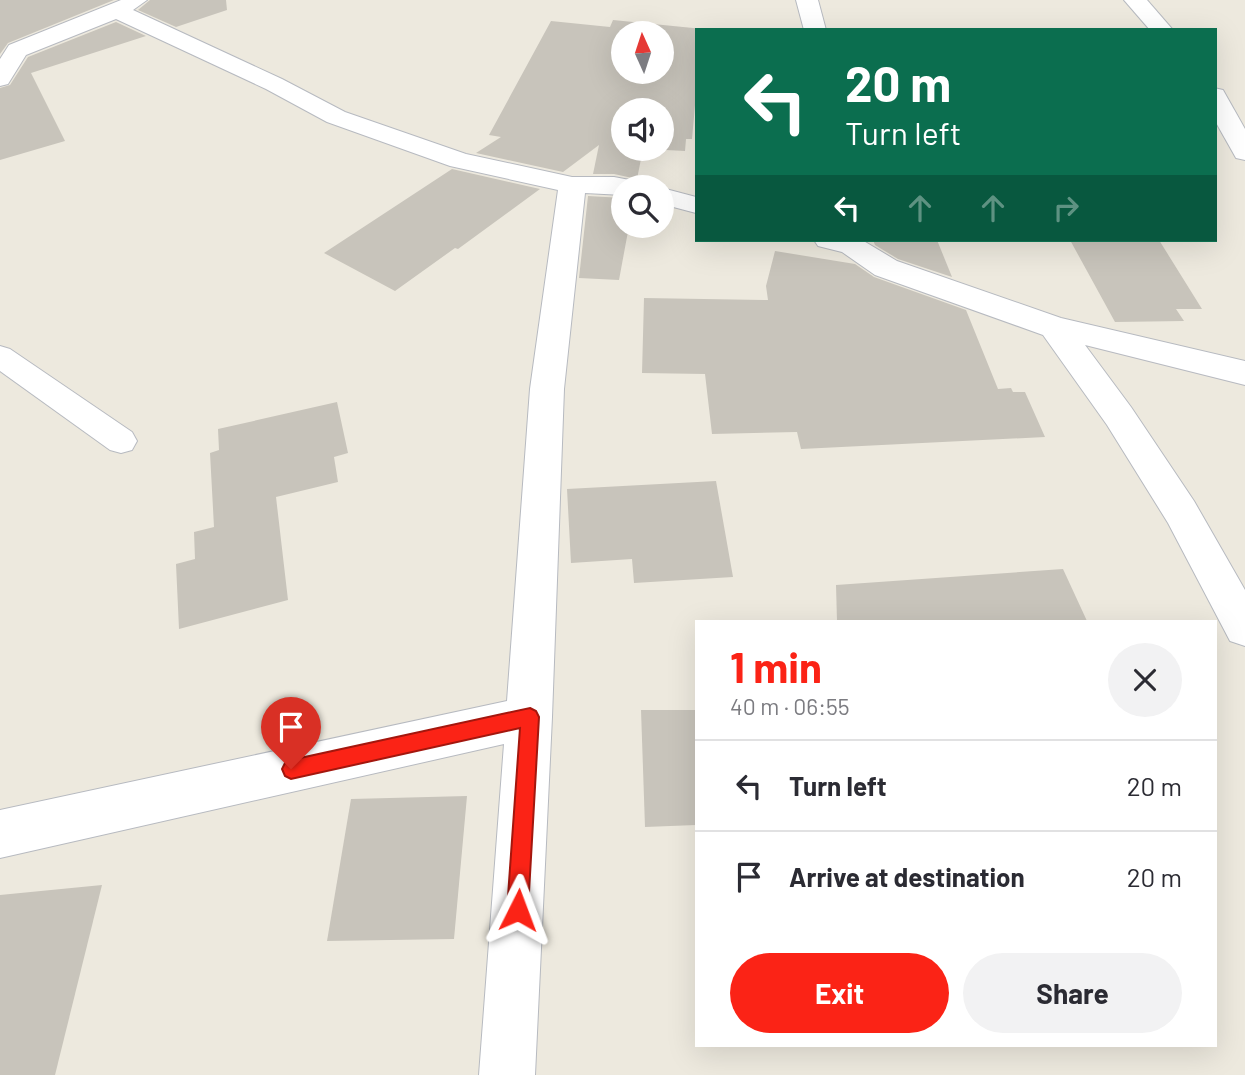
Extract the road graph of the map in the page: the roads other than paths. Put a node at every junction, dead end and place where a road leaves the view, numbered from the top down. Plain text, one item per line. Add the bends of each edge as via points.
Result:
1 (807, 0) edge
2 (1135, 0) edge
3 (127, 5) edge
4 (814, 28) edge
5 (1160, 28) edge
6 (0, 79) edge
7 (1217, 101) edge
8 (1245, 152) edge
9 (572, 185) junction
10 (611, 185) edge
11 (674, 199) edge
12 (695, 205) edge
13 (844, 242) edge
14 (1054, 327) junction
15 (0, 356) edge
16 (1245, 373) edge
17 (121, 441) dead end
18 (1245, 628) edge
19 (530, 717) junction
20 (0, 834) edge
21 (507, 1075) edge

1 - 4 street
2 - 5 street
3 - 6 street via 17,50
3 - 9 street via 335,117 459,160
7 - 8 street
9 - 10 street
9 - 19 street via 547,389
11 - 12 street
13 - 14 street via 886,268
14 - 16 street
14 - 18 street via 1181,512
15 - 17 lane
19 - 20 street
19 - 21 street

